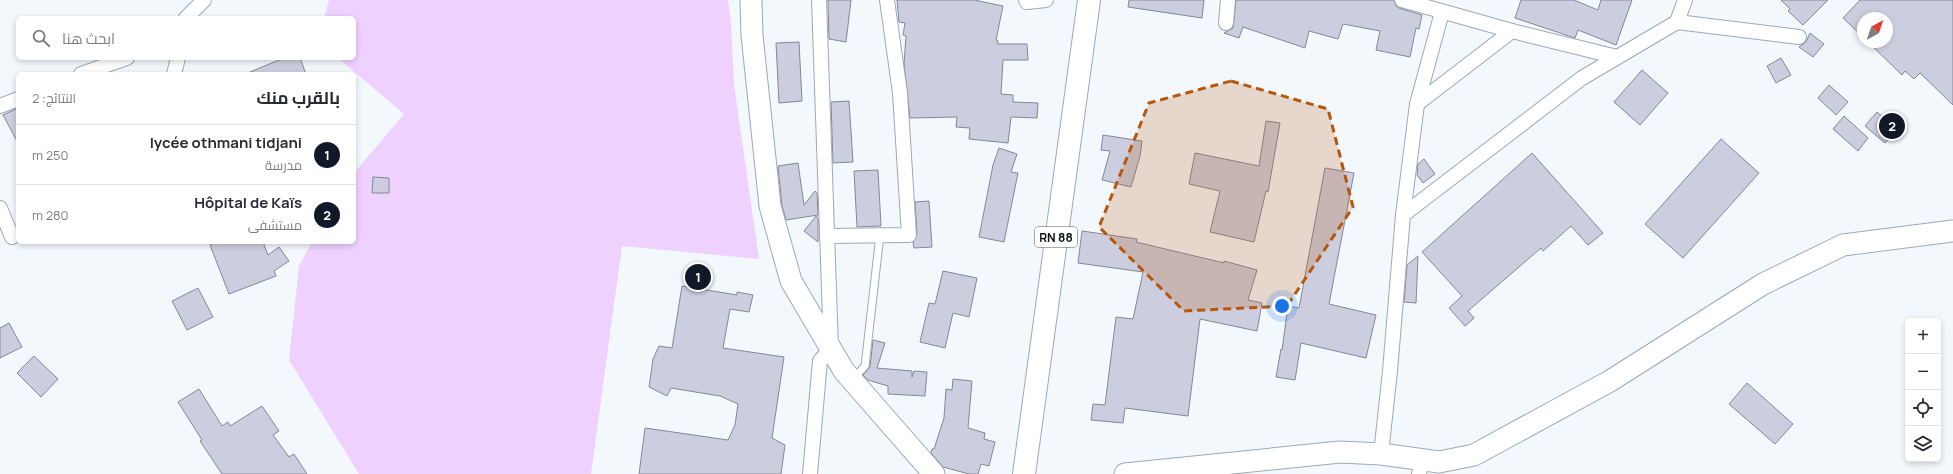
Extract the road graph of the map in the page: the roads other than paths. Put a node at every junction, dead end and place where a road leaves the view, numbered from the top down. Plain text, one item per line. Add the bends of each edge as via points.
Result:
1 (204, 0) edge
2 (751, 0) edge
3 (820, 0) edge
4 (887, 0) edge
5 (1026, 0) edge
6 (1046, 0) edge
7 (1089, 0) edge
8 (1228, 0) edge
9 (1402, 0) edge
10 (1684, 0) edge
11 (1442, 12) junction
12 (189, 16) edge
13 (1677, 22) junction
14 (1226, 23) dead end
15 (1512, 31) junction
16 (1799, 37) dead end
17 (1618, 57) junction
18 (121, 60) edge
19 (178, 60) edge
20 (87, 72) edge
21 (174, 72) edge
22 (16, 100) edge
23 (1417, 104) junction
24 (0, 106) edge
25 (0, 208) edge
26 (1403, 215) junction
27 (1953, 231) edge
28 (880, 235) junction
29 (827, 236) junction
30 (10, 237) edge
31 (831, 348) junction
32 (852, 380) junction
33 (1381, 454) junction
34 (1420, 467) edge
35 (810, 474) edge
36 (934, 474) edge
37 (1024, 474) edge
38 (1125, 474) edge

1 - 12 street
2 - 31 street via 752,35 770,206 791,281
3 - 29 street
4 - 28 street via 900,93 909,235
5 - 6 street
7 - 37 main road, RN 88
8 - 14 street
9 - 11 street
10 - 13 street
11 - 15 street
11 - 23 street
13 - 16 street
13 - 17 street
15 - 17 street
15 - 23 street
17 - 26 street via 1582,78
18 - 20 street
19 - 21 street
22 - 24 street
23 - 26 street
25 - 30 street
26 - 33 street
27 - 34 street via 1843,246 1762,284 1610,381 1474,455
28 - 29 street
28 - 32 lane via 865,366
29 - 31 street
31 - 32 street
31 - 35 street via 820,361
32 - 36 street
33 - 34 street
33 - 38 street via 1340,452

